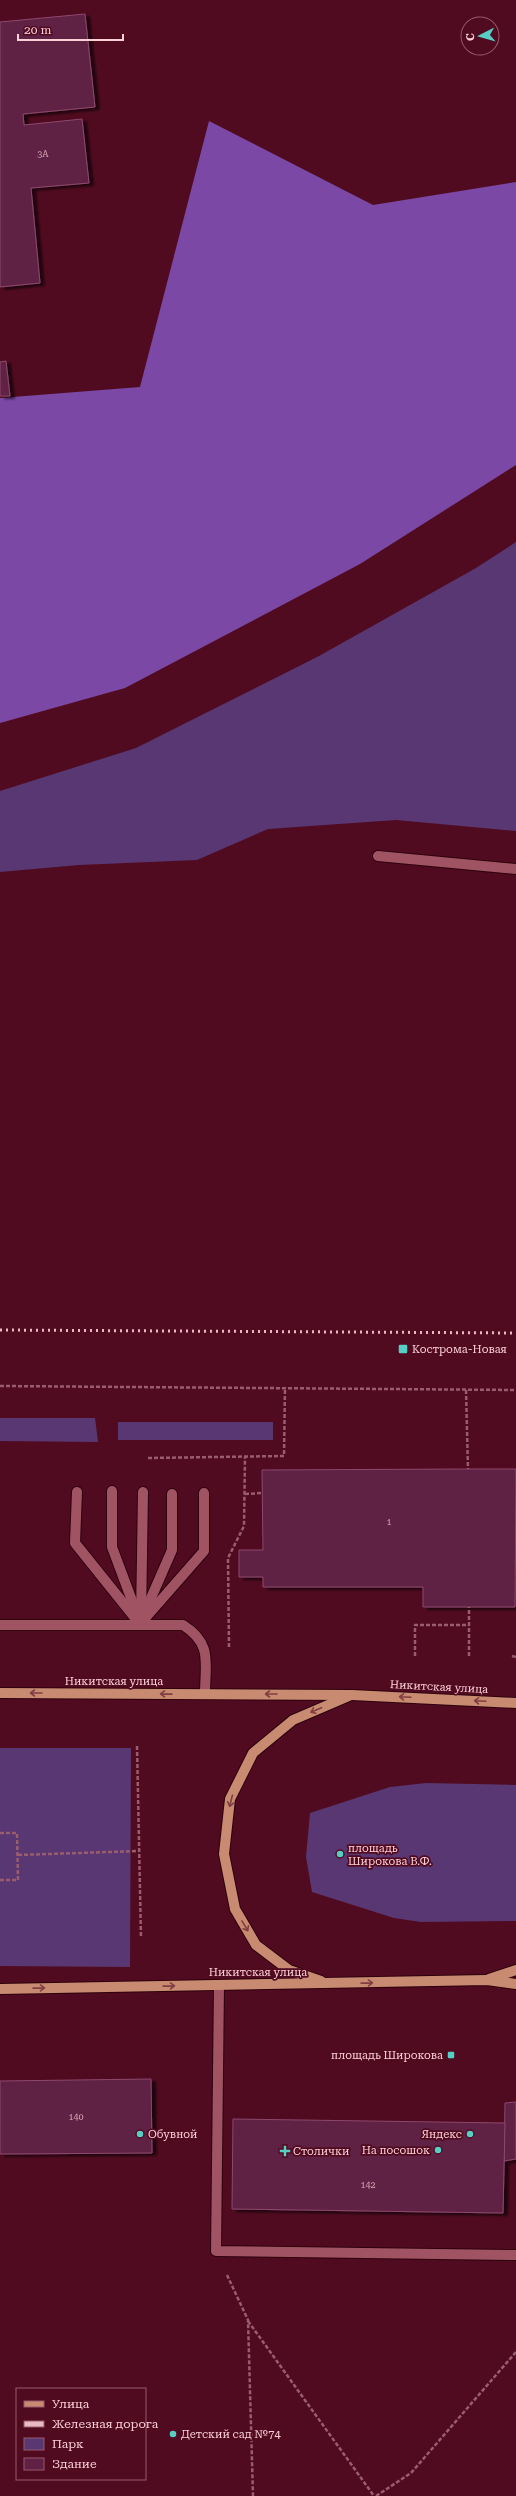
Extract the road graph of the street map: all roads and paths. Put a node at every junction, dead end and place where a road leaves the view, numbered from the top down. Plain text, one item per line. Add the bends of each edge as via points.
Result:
1 (378, 856) dead end
2 (516, 869) edge
3 (0, 1386) edge
4 (285, 1387) junction
5 (466, 1390) junction
6 (516, 1390) edge
7 (245, 1457) junction
8 (148, 1458) dead end
9 (468, 1469) dead end
10 (112, 1491) dead end
11 (77, 1492) dead end
12 (143, 1492) dead end
13 (204, 1493) dead end
14 (263, 1493) dead end
15 (172, 1494) dead end
16 (245, 1494) junction
17 (470, 1607) dead end
18 (140, 1624) junction
19 (0, 1625) edge
20 (469, 1625) junction
21 (229, 1650) dead end
22 (415, 1656) dead end
23 (469, 1656) dead end
24 (512, 1656) dead end
25 (516, 1657) edge
26 (0, 1693) edge
27 (205, 1694) junction
28 (352, 1695) junction
29 (516, 1703) edge
30 (137, 1746) dead end
31 (0, 1834) edge
32 (139, 1851) junction
33 (18, 1855) junction
34 (0, 1880) edge
35 (141, 1938) dead end
36 (516, 1970) edge
37 (487, 1980) junction
38 (219, 1984) junction
39 (328, 1984) junction
40 (516, 1984) edge
41 (0, 1989) edge
42 (216, 2251) junction
43 (516, 2255) edge
44 (248, 2320) junction
45 (516, 2352) edge
46 (253, 2496) edge
47 (375, 2496) edge

1 - 2 lane
3 - 4 path
4 - 5 path
4 - 7 path via 284,1456
5 - 6 path
5 - 9 path
7 - 8 path
7 - 16 path
10 - 18 lane via 112,1547
11 - 18 lane via 75,1543
12 - 18 lane
13 - 18 lane via 204,1551
14 - 16 path
15 - 18 lane via 172,1550
16 - 21 path via 244,1526 228,1558
17 - 20 path
18 - 19 lane
18 - 27 lane via 183,1625 196,1634 204,1647
20 - 22 path via 415,1625
20 - 23 path
24 - 25 path
27 -> 26 main road, Никитская улица
28 -> 27 main road, Никитская улица
29 -> 28 main road, Никитская улица
28 -> 39 main road via 293,1720 253,1754 230,1799 224,1854 235,1909 256,1945 289,1970
30 - 32 path
31 - 33 path via 17,1833
32 - 33 path
32 - 35 path
33 - 34 path via 18,1880
36 - 37 main road
39 -> 37 main road, Никитская улица
37 - 40 main road, Никитская улица
38 - 39 main road, Никитская улица
41 -> 38 main road, Никитская улица
38 - 42 lane
42 - 43 lane
42 - 44 path
44 - 46 path
44 - 47 path
45 - 47 path via 411,2473

